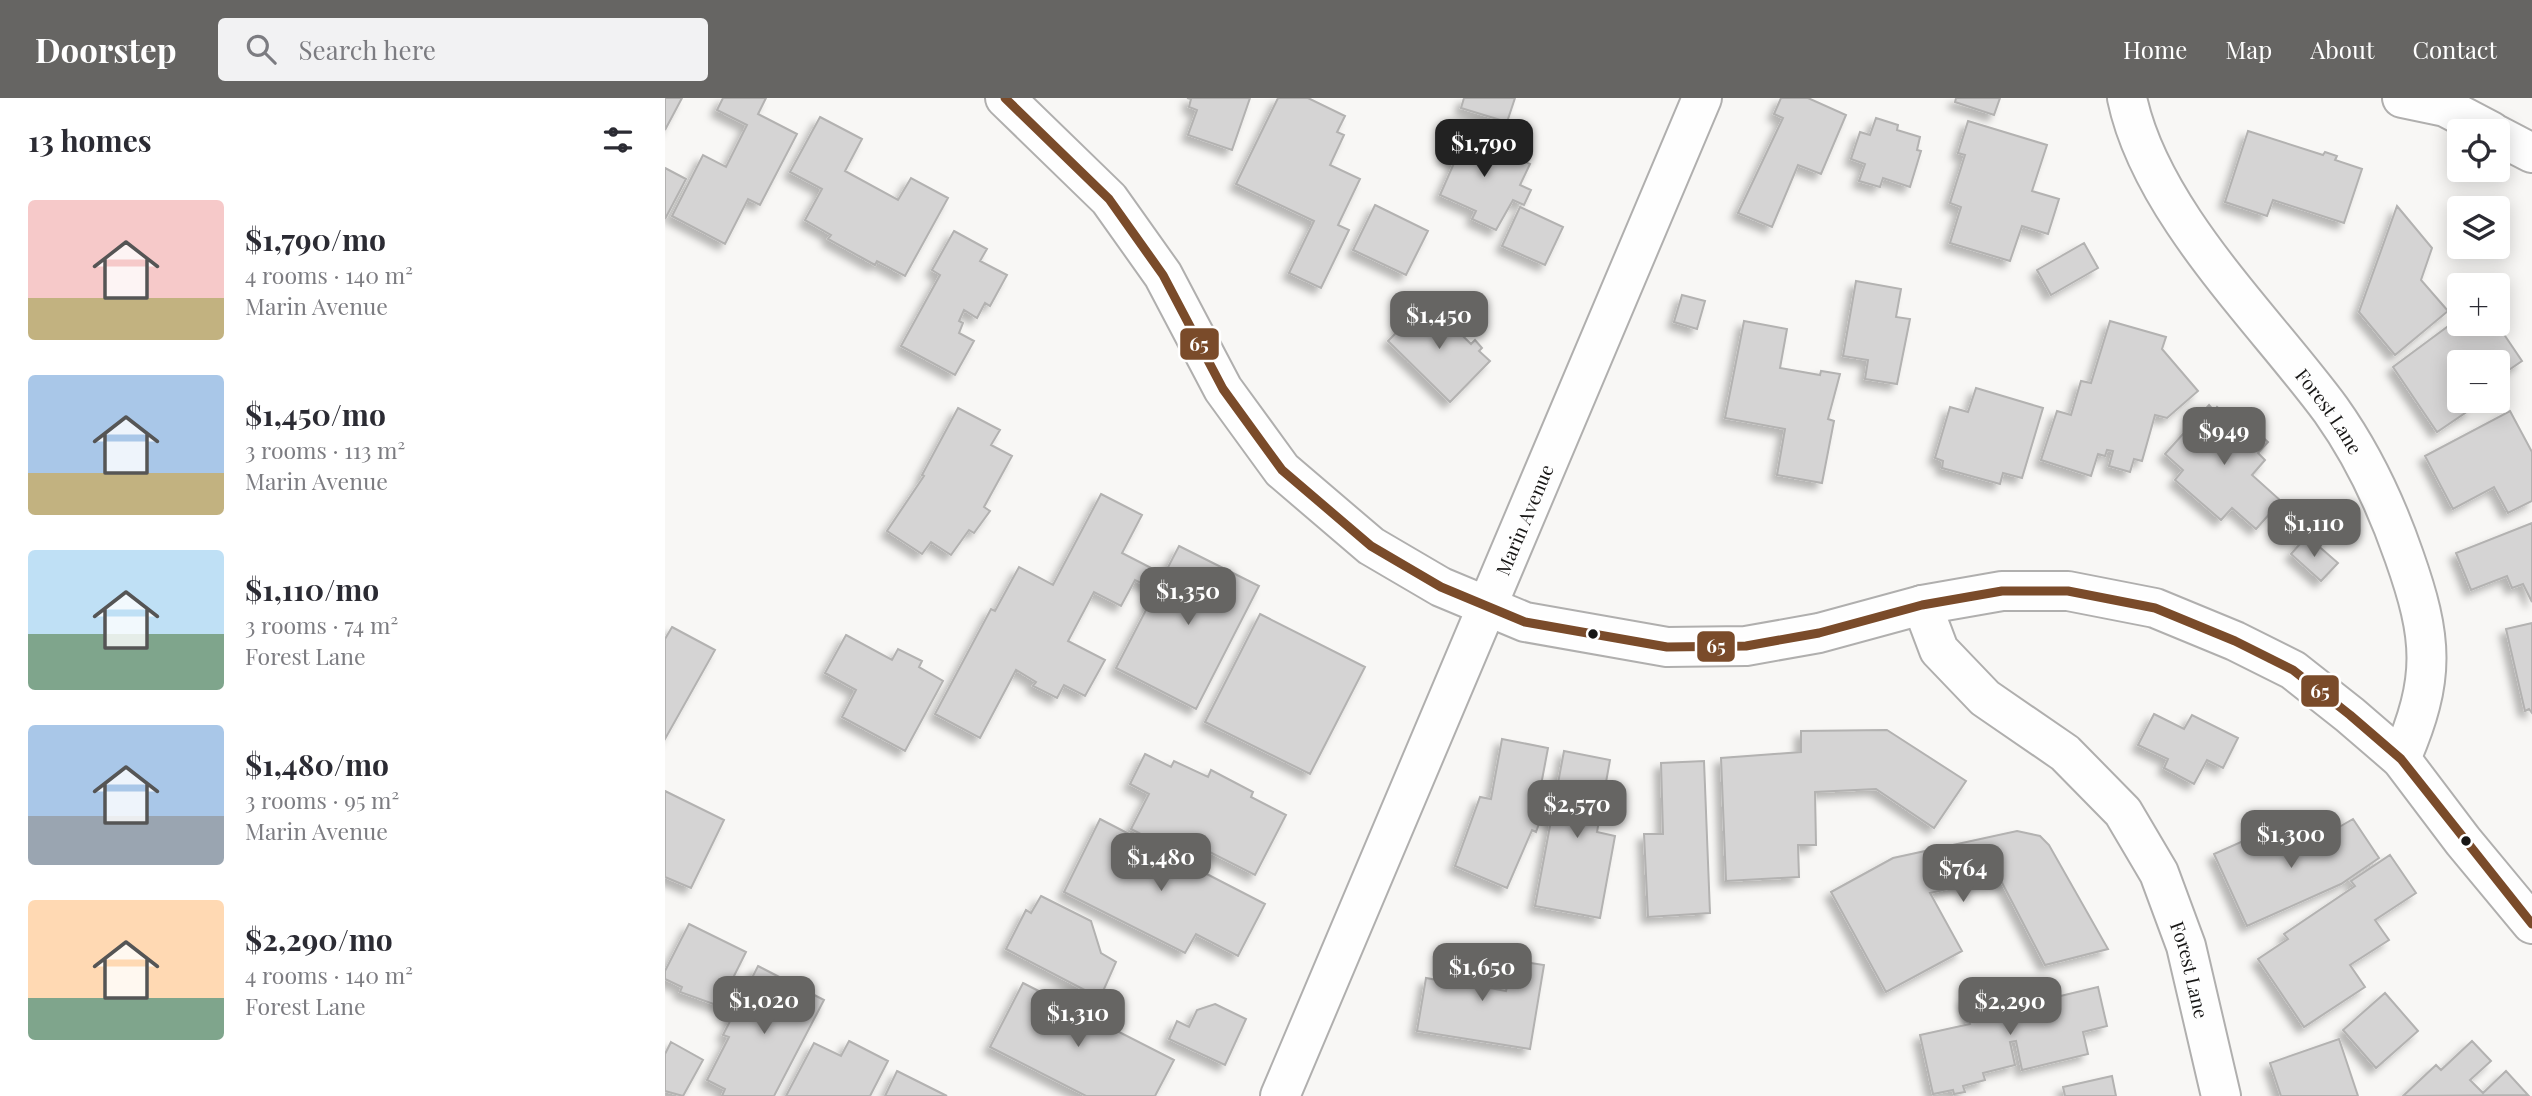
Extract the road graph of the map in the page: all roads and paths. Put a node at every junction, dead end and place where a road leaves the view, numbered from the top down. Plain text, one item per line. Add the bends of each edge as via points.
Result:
1 (1005, 98) edge
2 (1702, 98) edge
3 (2127, 98) edge
4 (2402, 98) edge
5 (2468, 119) edge
6 (2510, 142) edge
7 (2532, 153) edge
8 (1486, 606) junction
9 (1922, 606) junction
10 (2401, 759) junction
11 (2532, 924) edge
12 (1280, 1096) edge
13 (2221, 1096) edge

1 - 8 street via 1109,199 1163,275 1223,390 1282,471 1371,546 1441,587
2 - 8 street, Marin Avenue
3 - 10 street, Forest Lane via 2150,161 2194,237 2332,412 2384,498 2415,587 2428,643 2426,691
4 - 5 street via 2445,107
6 - 7 street
8 - 9 street via 1525,622 1667,647 1746,646 1819,633
8 - 12 street, Marin Avenue
9 - 10 street via 2002,591 2068,591 2155,608 2293,670
9 - 13 street, Forest Lane via 1939,650 1985,698 2065,753 2123,812 2159,873 2186,946
10 - 11 street

